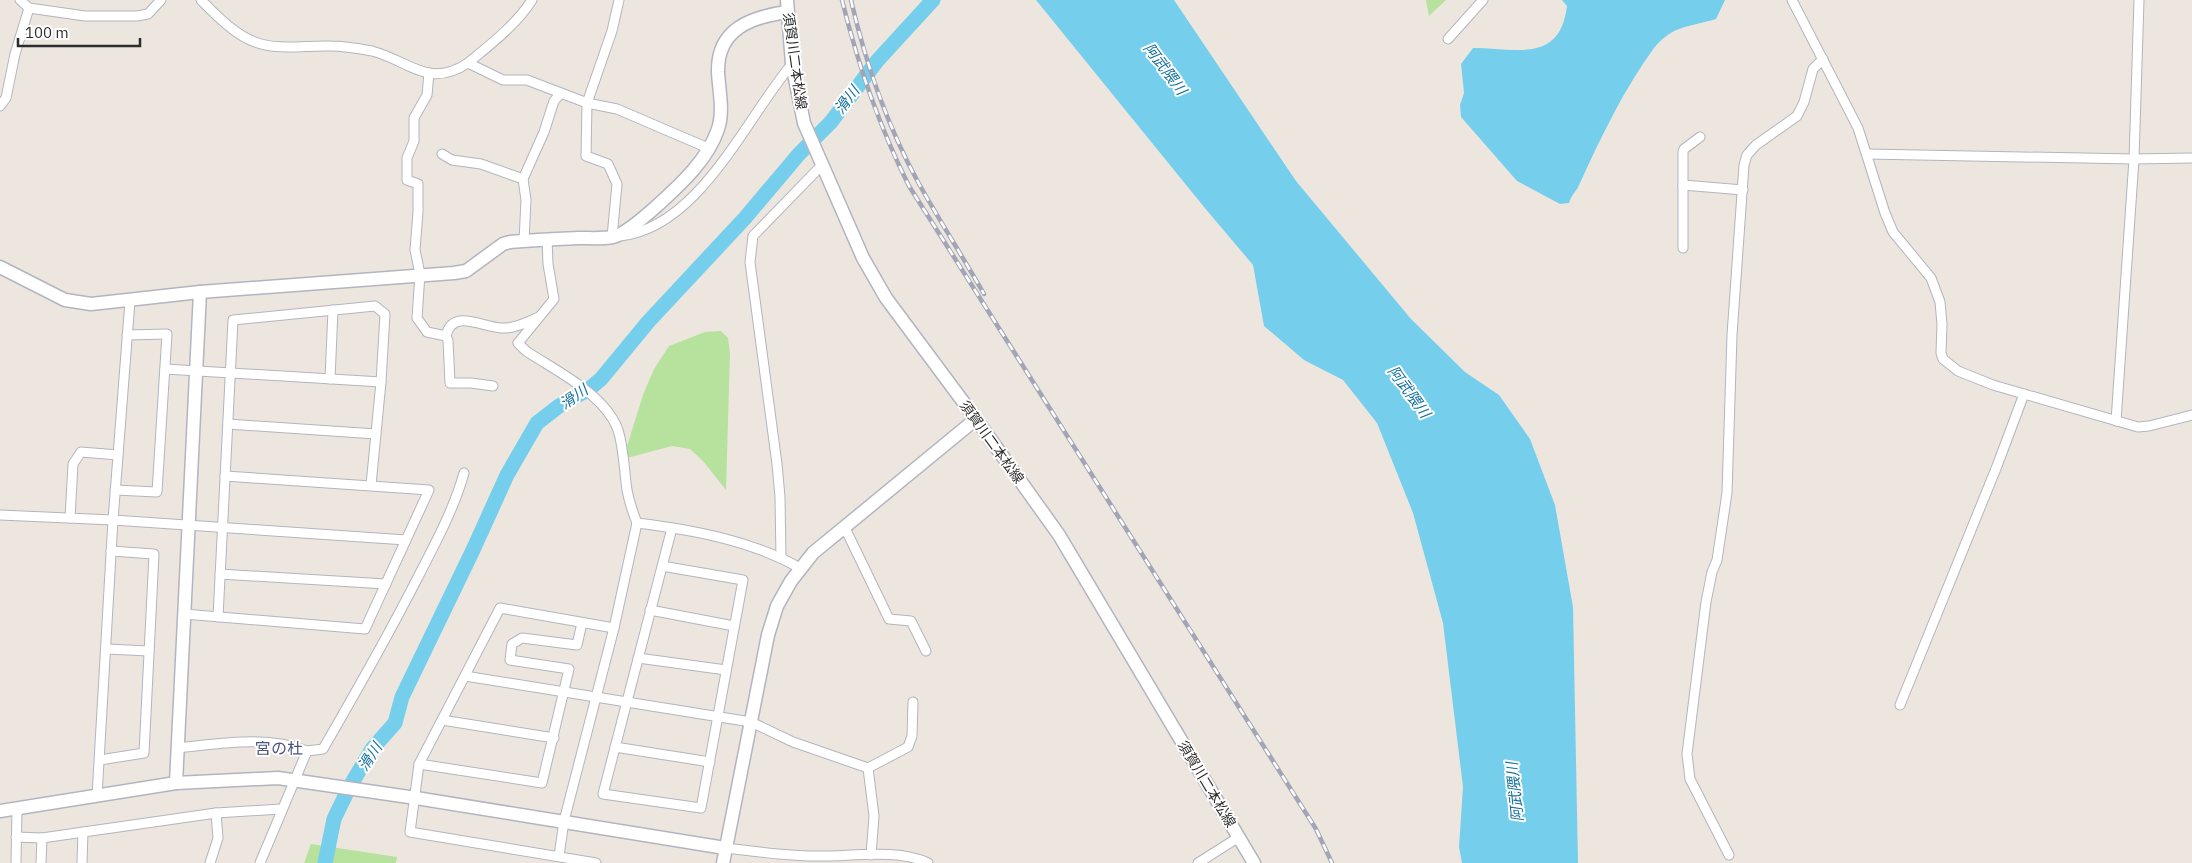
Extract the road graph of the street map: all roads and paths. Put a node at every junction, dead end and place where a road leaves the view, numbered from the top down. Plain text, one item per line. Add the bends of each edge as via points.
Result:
1 (20, 0) edge
2 (161, 0) edge
3 (201, 0) edge
4 (532, 0) edge
5 (619, 0) edge
6 (1482, 0) edge
7 (1792, 0) edge
8 (2139, 0) edge
9 (787, 6) edge
10 (29, 8) junction
11 (1448, 39) dead end
12 (1823, 59) junction
13 (468, 63) junction
14 (792, 64) junction
15 (429, 73) junction
16 (560, 93) junction
17 (588, 103) junction
18 (0, 106) edge
19 (1700, 137) dead end
20 (708, 148) junction
21 (442, 154) dead end
22 (1867, 154) junction
23 (2192, 158) edge
24 (2134, 159) junction
25 (821, 162) junction
26 (523, 178) junction
27 (1683, 185) junction
28 (1743, 190) junction
29 (613, 236) junction
30 (547, 239) junction
31 (524, 241) junction
32 (1683, 248) dead end
33 (0, 267) edge
34 (420, 274) junction
35 (200, 292) junction
36 (130, 301) junction
37 (333, 310) junction
38 (540, 317) junction
39 (127, 335) junction
40 (446, 336) junction
41 (165, 369) junction
42 (197, 372) junction
43 (231, 374) junction
44 (330, 379) junction
45 (381, 382) junction
46 (493, 386) dead end
47 (2024, 394) junction
48 (2192, 415) edge
49 (976, 419) junction
50 (2116, 421) junction
51 (228, 424) junction
52 (376, 434) junction
53 (118, 454) junction
54 (464, 472) dead end
55 (225, 476) junction
56 (371, 485) junction
57 (115, 490) junction
58 (0, 514) edge
59 (70, 518) junction
60 (113, 520) junction
61 (637, 523) junction
62 (188, 526) junction
63 (844, 526) junction
64 (221, 528) junction
65 (672, 528) junction
66 (406, 540) junction
67 (111, 551) junction
68 (781, 558) junction
69 (662, 566) junction
70 (800, 568) junction
71 (220, 574) junction
72 (386, 584) junction
73 (650, 610) junction
74 (184, 614) junction
75 (218, 617) junction
76 (582, 623) junction
77 (734, 626) junction
78 (614, 628) junction
79 (106, 649) junction
80 (149, 651) junction
81 (926, 651) dead end
82 (638, 658) junction
83 (726, 670) junction
84 (465, 676) junction
85 (565, 693) junction
86 (595, 698) junction
87 (913, 702) dead end
88 (626, 703) junction
89 (1900, 705) dead end
90 (718, 718) junction
91 (442, 720) junction
92 (751, 722) junction
93 (554, 738) junction
94 (615, 747) junction
95 (178, 748) junction
96 (307, 751) junction
97 (100, 760) junction
98 (710, 762) junction
99 (419, 764) junction
100 (868, 768) junction
101 (295, 780) junction
102 (176, 783) junction
103 (98, 796) junction
104 (416, 798) junction
105 (17, 808) junction
106 (282, 809) junction
107 (0, 810) edge
108 (216, 813) junction
109 (564, 821) junction
110 (84, 832) junction
111 (16, 837) junction
112 (1239, 837) junction
113 (42, 838) junction
114 (725, 848) junction
115 (871, 855) junction
116 (1729, 855) dead end
117 (559, 856) junction
118 (16, 863) edge
119 (41, 863) edge
120 (82, 863) edge
121 (210, 863) edge
122 (260, 863) edge
123 (596, 863) edge
124 (723, 863) edge
125 (928, 863) edge
126 (1198, 863) edge
127 (1254, 863) edge

1 - 10 street
2 - 10 street via 148,14 137,16 85,16
3 - 15 street via 218,17 253,42 284,47 333,46 372,52
4 - 13 street via 502,34
5 - 17 street
6 - 11 street
7 - 12 street
8 - 24 street
9 - 14 street, 須賀川二本松線
9 - 20 street via 753,18 728,38 718,71 720,120
10 - 18 street via 14,54 6,98
12 - 22 street via 1858,128
12 - 28 street via 1813,70 1797,116 1747,155
13 - 15 street via 454,72
13 - 16 street via 504,80 527,80
14 - 25 street, 須賀川二本松線 via 804,123
14 - 29 street via 733,150 675,213 636,234
15 - 34 street via 427,95 414,118 414,142 408,158 407,180 418,184 415,250
16 - 17 street
16 - 26 street
17 - 20 street via 617,109
17 - 29 street via 586,156 608,164 617,184
19 - 27 street via 1683,150
20 - 29 street via 690,175 673,191 646,215
21 - 26 street via 452,160 481,164
22 - 24 street
22 - 47 street via 1893,232 1931,278 1942,324 1941,353 1944,359 1958,371
23 - 24 street
24 - 50 street
25 - 49 street, 須賀川二本松線 via 863,258 886,298
25 - 68 street via 753,236 750,245 777,464
26 - 31 street via 526,200
27 - 28 street
27 - 32 street
28 - 116 street via 1732,335 1727,493 1717,560 1706,602 1687,754 1690,779
29 - 30 street
30 - 31 street
30 - 38 street via 554,299
31 - 34 street via 503,244 466,271
33 - 36 street via 65,300 91,304
34 - 35 street
34 - 40 street via 417,318 427,332
35 - 36 street
35 - 42 street
36 - 39 street
37 - 43 street via 233,320
37 - 44 street
37 - 45 street via 374,306 385,314
38 - 40 street via 500,328 468,321 454,322 448,327
38 - 61 street via 518,343 590,394 608,412 623,450 627,493
39 - 41 street via 167,334
39 - 53 street
40 - 46 street via 450,383
41 - 42 street
41 - 57 street via 157,492
42 - 43 street
42 - 62 street
43 - 44 street
43 - 51 street
44 - 45 street
45 - 52 street
47 - 50 street
47 - 89 street
48 - 50 street via 2143,427
49 - 63 street
49 - 112 street, 須賀川二本松線 via 1059,535
51 - 52 street
51 - 55 street
52 - 56 street
53 - 57 street
53 - 59 street via 81,452 73,464
54 - 96 street via 434,544 366,676 323,749
55 - 56 street
55 - 64 street
56 - 66 street via 429,490
57 - 60 street
58 - 59 street
59 - 60 street
60 - 62 street
60 - 67 street
61 - 65 street
61 - 78 street
62 - 64 street
62 - 74 street
63 - 70 street
63 - 81 street via 889,619 911,621
64 - 66 street
64 - 71 street
65 - 68 street via 743,542
65 - 69 street
66 - 72 street
67 - 79 street
67 - 80 street via 154,554
68 - 70 street
69 - 73 street
69 - 77 street via 743,580
70 - 92 street via 777,606
71 - 72 street
71 - 75 street
72 - 75 street via 365,629
73 - 77 street
73 - 82 street
74 - 75 street
74 - 95 street
76 - 78 street
76 - 84 street via 500,608
76 - 85 street via 577,645 522,638 512,644 510,660 570,670
77 - 83 street
78 - 86 street
79 - 80 street
79 - 97 street
80 - 97 street via 144,754
82 - 83 street
82 - 88 street
83 - 90 street
84 - 85 street
84 - 91 street
85 - 86 street
85 - 93 street
86 - 88 street
86 - 109 street
87 - 100 street via 912,736 908,747
88 - 90 street
88 - 94 street
90 - 92 street
90 - 98 street
91 - 93 street
91 - 99 street
92 - 100 street via 794,742
92 - 114 street
93 - 99 street via 542,783
94 - 98 street
94 - 98 street via 603,794 701,808
95 - 96 street via 242,742 277,743
95 - 102 street
96 - 101 street
97 - 103 street
99 - 104 street
100 - 115 street via 874,816
101 - 102 street
101 - 104 street
101 - 106 street
102 - 103 street
103 - 105 street
104 - 109 street
104 - 117 street via 410,832
105 - 107 street
105 - 111 street
106 - 108 street
106 - 122 street
108 - 110 street
108 - 121 street via 218,838
109 - 114 street
109 - 117 street
110 - 113 street
110 - 120 street
111 - 113 street
111 - 118 street
112 - 126 street
112 - 127 street, 須賀川二本松線
113 - 119 street
114 - 115 street via 813,856
114 - 124 street
115 - 125 street via 917,858
117 - 123 street

